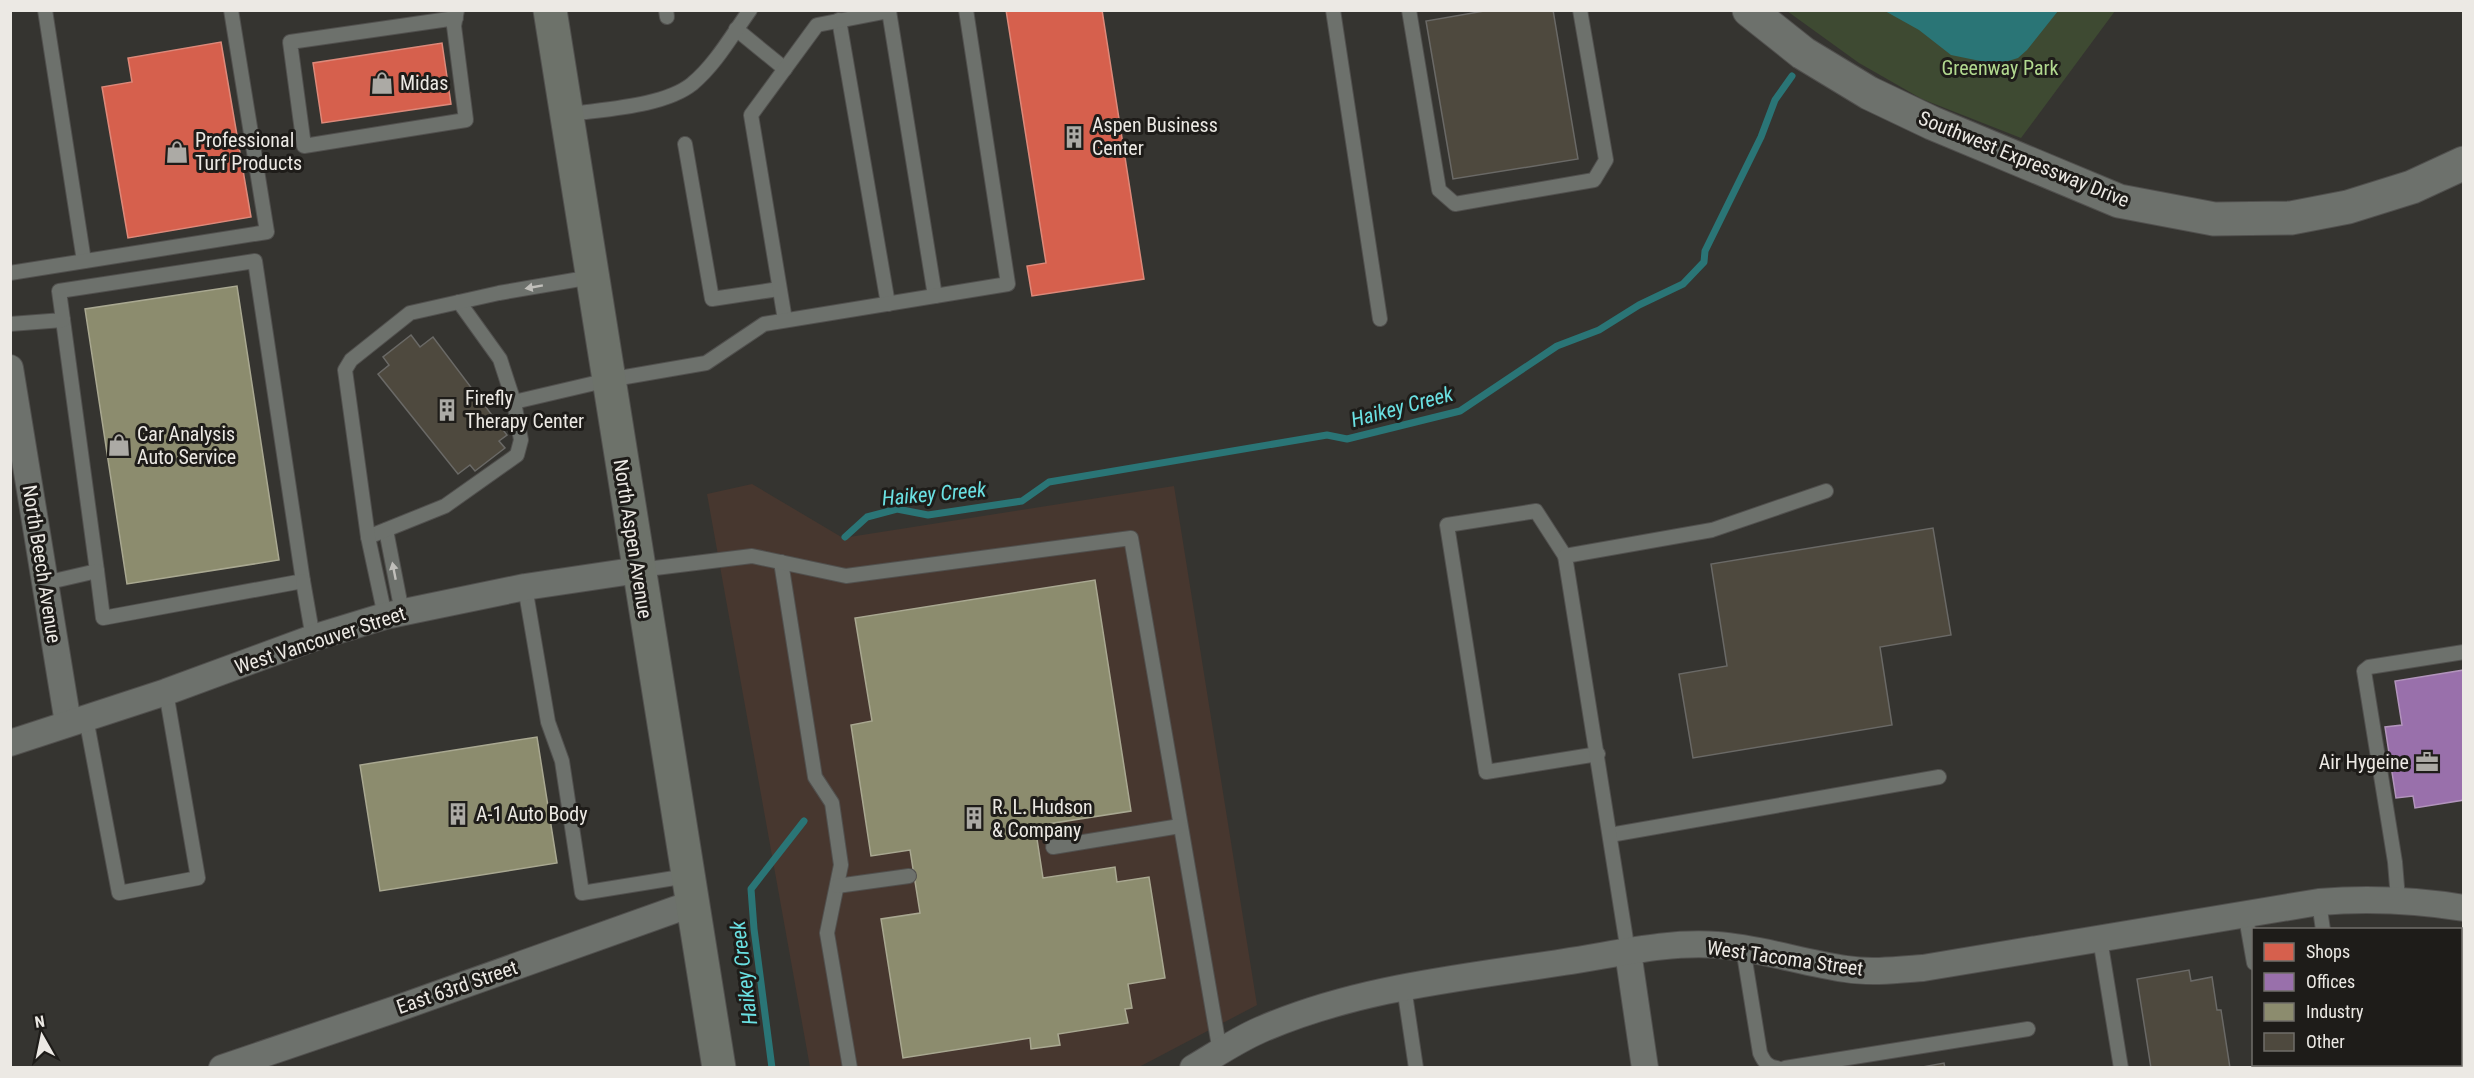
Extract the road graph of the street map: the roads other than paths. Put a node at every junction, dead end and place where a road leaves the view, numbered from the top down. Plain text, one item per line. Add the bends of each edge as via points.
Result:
1 (45, 10) edge
2 (231, 10) edge
3 (550, 10) edge
4 (750, 10) edge
5 (966, 10) edge
6 (1333, 10) edge
7 (1409, 10) edge
8 (1580, 10) edge
9 (1749, 10) edge
10 (457, 14) edge
11 (839, 20) junction
12 (736, 29) junction
13 (785, 69) junction
14 (566, 115) junction
15 (685, 144) dead end
16 (2463, 163) edge
17 (84, 261) junction
18 (10, 273) edge
19 (592, 277) junction
20 (779, 289) junction
21 (935, 296) junction
22 (459, 302) junction
23 (888, 304) junction
24 (1380, 319) dead end
25 (63, 320) junction
26 (785, 320) junction
27 (10, 324) edge
28 (10, 368) edge
29 (608, 380) junction
30 (514, 402) junction
31 (1826, 491) dead end
32 (386, 530) junction
33 (368, 537) junction
34 (1565, 556) junction
35 (781, 562) junction
36 (639, 570) junction
37 (97, 571) junction
38 (303, 581) junction
39 (45, 582) junction
40 (525, 587) junction
41 (393, 614) junction
42 (313, 638) junction
43 (2463, 652) edge
44 (166, 692) junction
45 (77, 721) junction
46 (10, 743) edge
47 (1598, 754) junction
48 (1939, 777) dead end
49 (1180, 826) junction
50 (1610, 835) junction
51 (1053, 847) dead end
52 (909, 876) dead end
53 (837, 886) junction
54 (689, 890) junction
55 (2398, 899) junction
56 (2319, 902) junction
57 (2463, 908) edge
58 (2245, 912) junction
59 (2323, 928) edge
60 (2100, 939) junction
61 (1743, 948) junction
62 (1628, 952) junction
63 (2252, 957) edge
64 (1404, 987) junction
65 (2028, 1029) dead end
66 (1220, 1052) junction
67 (222, 1068) edge
68 (719, 1068) edge
69 (850, 1068) edge
70 (1193, 1068) edge
71 (1416, 1068) edge
72 (1645, 1068) edge
73 (1778, 1068) edge
74 (1785, 1068) edge
75 (2121, 1068) edge

1 - 17 lane
2 - 17 lane via 267,232
3 - 14 main road, North Aspen Avenue
4 - 12 lane
5 - 21 lane via 1008,284
6 - 24 lane
7 - 8 lane via 1439,190 1455,204 1594,180 1606,160
9 - 16 street, Southwest Expressway Drive via 1803,53 1869,93 2119,201 2214,219 2291,218 2348,207 2412,187
10 - 10 lane via 454,26 465,120 304,146 290,42
11 - 13 lane via 817,25
11 - 21 lane via 889,11
11 - 23 lane
12 - 13 lane
12 - 14 lane via 708,68 678,93 643,103
13 - 20 lane via 751,115
14 - 19 main road, North Aspen Avenue
15 - 20 lane via 712,299
17 - 18 lane
19 -> 22 lane
19 - 29 main road, North Aspen Avenue
20 - 26 lane
21 - 23 lane
22 - 30 lane via 500,359
22 - 33 lane via 410,313 351,360 345,370
23 - 26 lane
25 - 27 lane
25 - 37 lane
25 - 38 lane via 59,291 255,261
26 - 29 lane via 764,324 706,363
28 - 39 street, North Beech Avenue
29 - 30 lane
29 - 36 main road, North Aspen Avenue
30 - 32 lane via 521,440 517,455 445,506
31 - 34 lane via 1712,530
32 - 33 lane
41 -> 32 lane
33 - 41 lane
34 - 47 lane
34 - 47 lane via 1536,511 1447,525 1486,772
35 - 36 lane via 752,556
35 - 49 lane via 846,576 1131,538
35 - 53 lane via 815,777 832,803 842,865
36 - 40 street, West Vancouver Street
36 - 54 main road, North Aspen Avenue
37 - 38 lane via 103,618
37 - 39 lane
38 - 42 lane
39 - 45 street, North Beech Avenue
40 - 41 street, West Vancouver Street
40 - 54 lane via 548,722 562,761 582,893
41 - 42 street, West Vancouver Street
42 - 44 street, West Vancouver Street
43 - 55 lane via 2369,667 2364,672
44 - 45 street, West Vancouver Street
44 - 45 lane via 198,878 119,893
45 - 46 street, West Vancouver Street
47 - 50 lane
48 - 50 lane
49 - 51 lane
49 - 66 lane
50 - 62 lane
52 - 53 lane
53 - 69 lane via 827,933
54 - 67 street, East 63rd Street
54 - 68 main road, North Aspen Avenue
55 - 56 street, West Tacoma Street
55 - 57 street, West Tacoma Street
56 - 58 street, West Tacoma Street
56 - 59 lane
58 - 60 street, West Tacoma Street
58 - 63 lane
60 - 61 street, West Tacoma Street via 1923,968 1879,971 1821,965
60 - 75 lane
61 - 62 street, West Tacoma Street via 1688,945
61 - 73 lane via 1760,1053 1763,1062
62 - 64 street, West Tacoma Street
62 - 72 street
64 - 66 street, West Tacoma Street via 1353,997 1305,1013 1258,1030
64 - 71 lane
65 - 74 lane
66 - 70 street, West Tacoma Street

